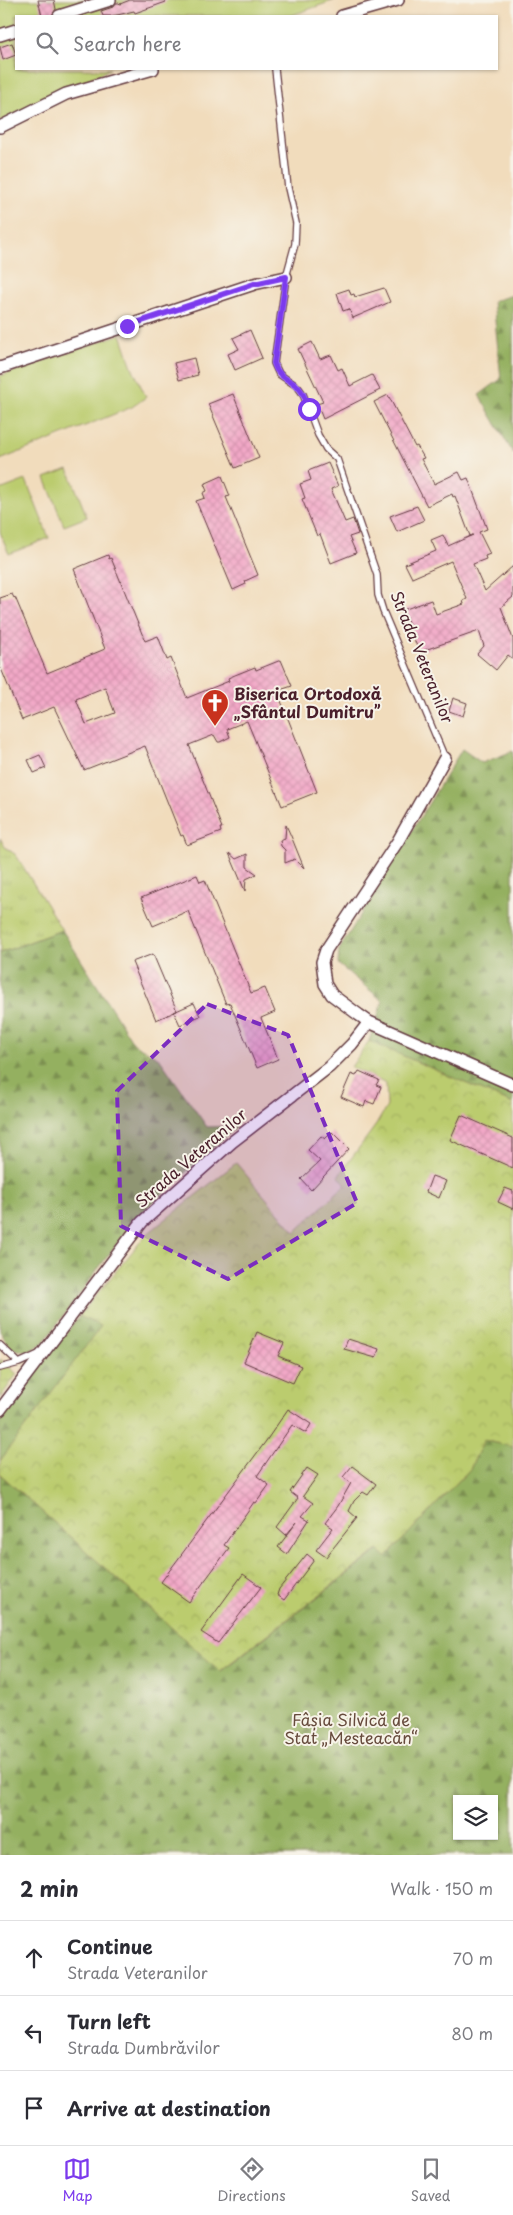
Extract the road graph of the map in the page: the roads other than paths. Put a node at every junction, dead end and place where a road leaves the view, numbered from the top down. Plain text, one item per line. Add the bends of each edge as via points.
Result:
1 (110, 0) edge
2 (398, 0) edge
3 (62, 15) edge
4 (346, 15) edge
5 (15, 30) edge
6 (0, 35) edge
7 (149, 70) edge
8 (275, 70) edge
9 (0, 127) edge
10 (286, 277) junction
11 (0, 368) edge
12 (445, 758) joint
13 (369, 1022) junction
14 (513, 1085) edge
15 (0, 1345) edge
16 (46, 1351) junction
17 (19, 1363) junction
18 (0, 1368) edge
19 (0, 1410) edge

1 - 3 street
2 - 4 street
5 - 6 street
7 - 9 street via 66,94
8 - 10 lane via 288,188 296,223 295,244
10 - 11 street via 254,284
10 - 12 lane, Strada Veteranilor via 274,352 276,368 303,394 318,435 337,459 377,575 383,611
12 - 13 street, Strada Veteranilor via 398,842 326,950 322,962 325,984 332,995
13 - 14 street, Strada Veteranilor
13 - 16 street, Strada Veteranilor via 329,1066 232,1142 142,1222
15 - 17 lane
16 - 17 lane
16 - 19 street, Strada Veteranilor
17 - 18 lane

